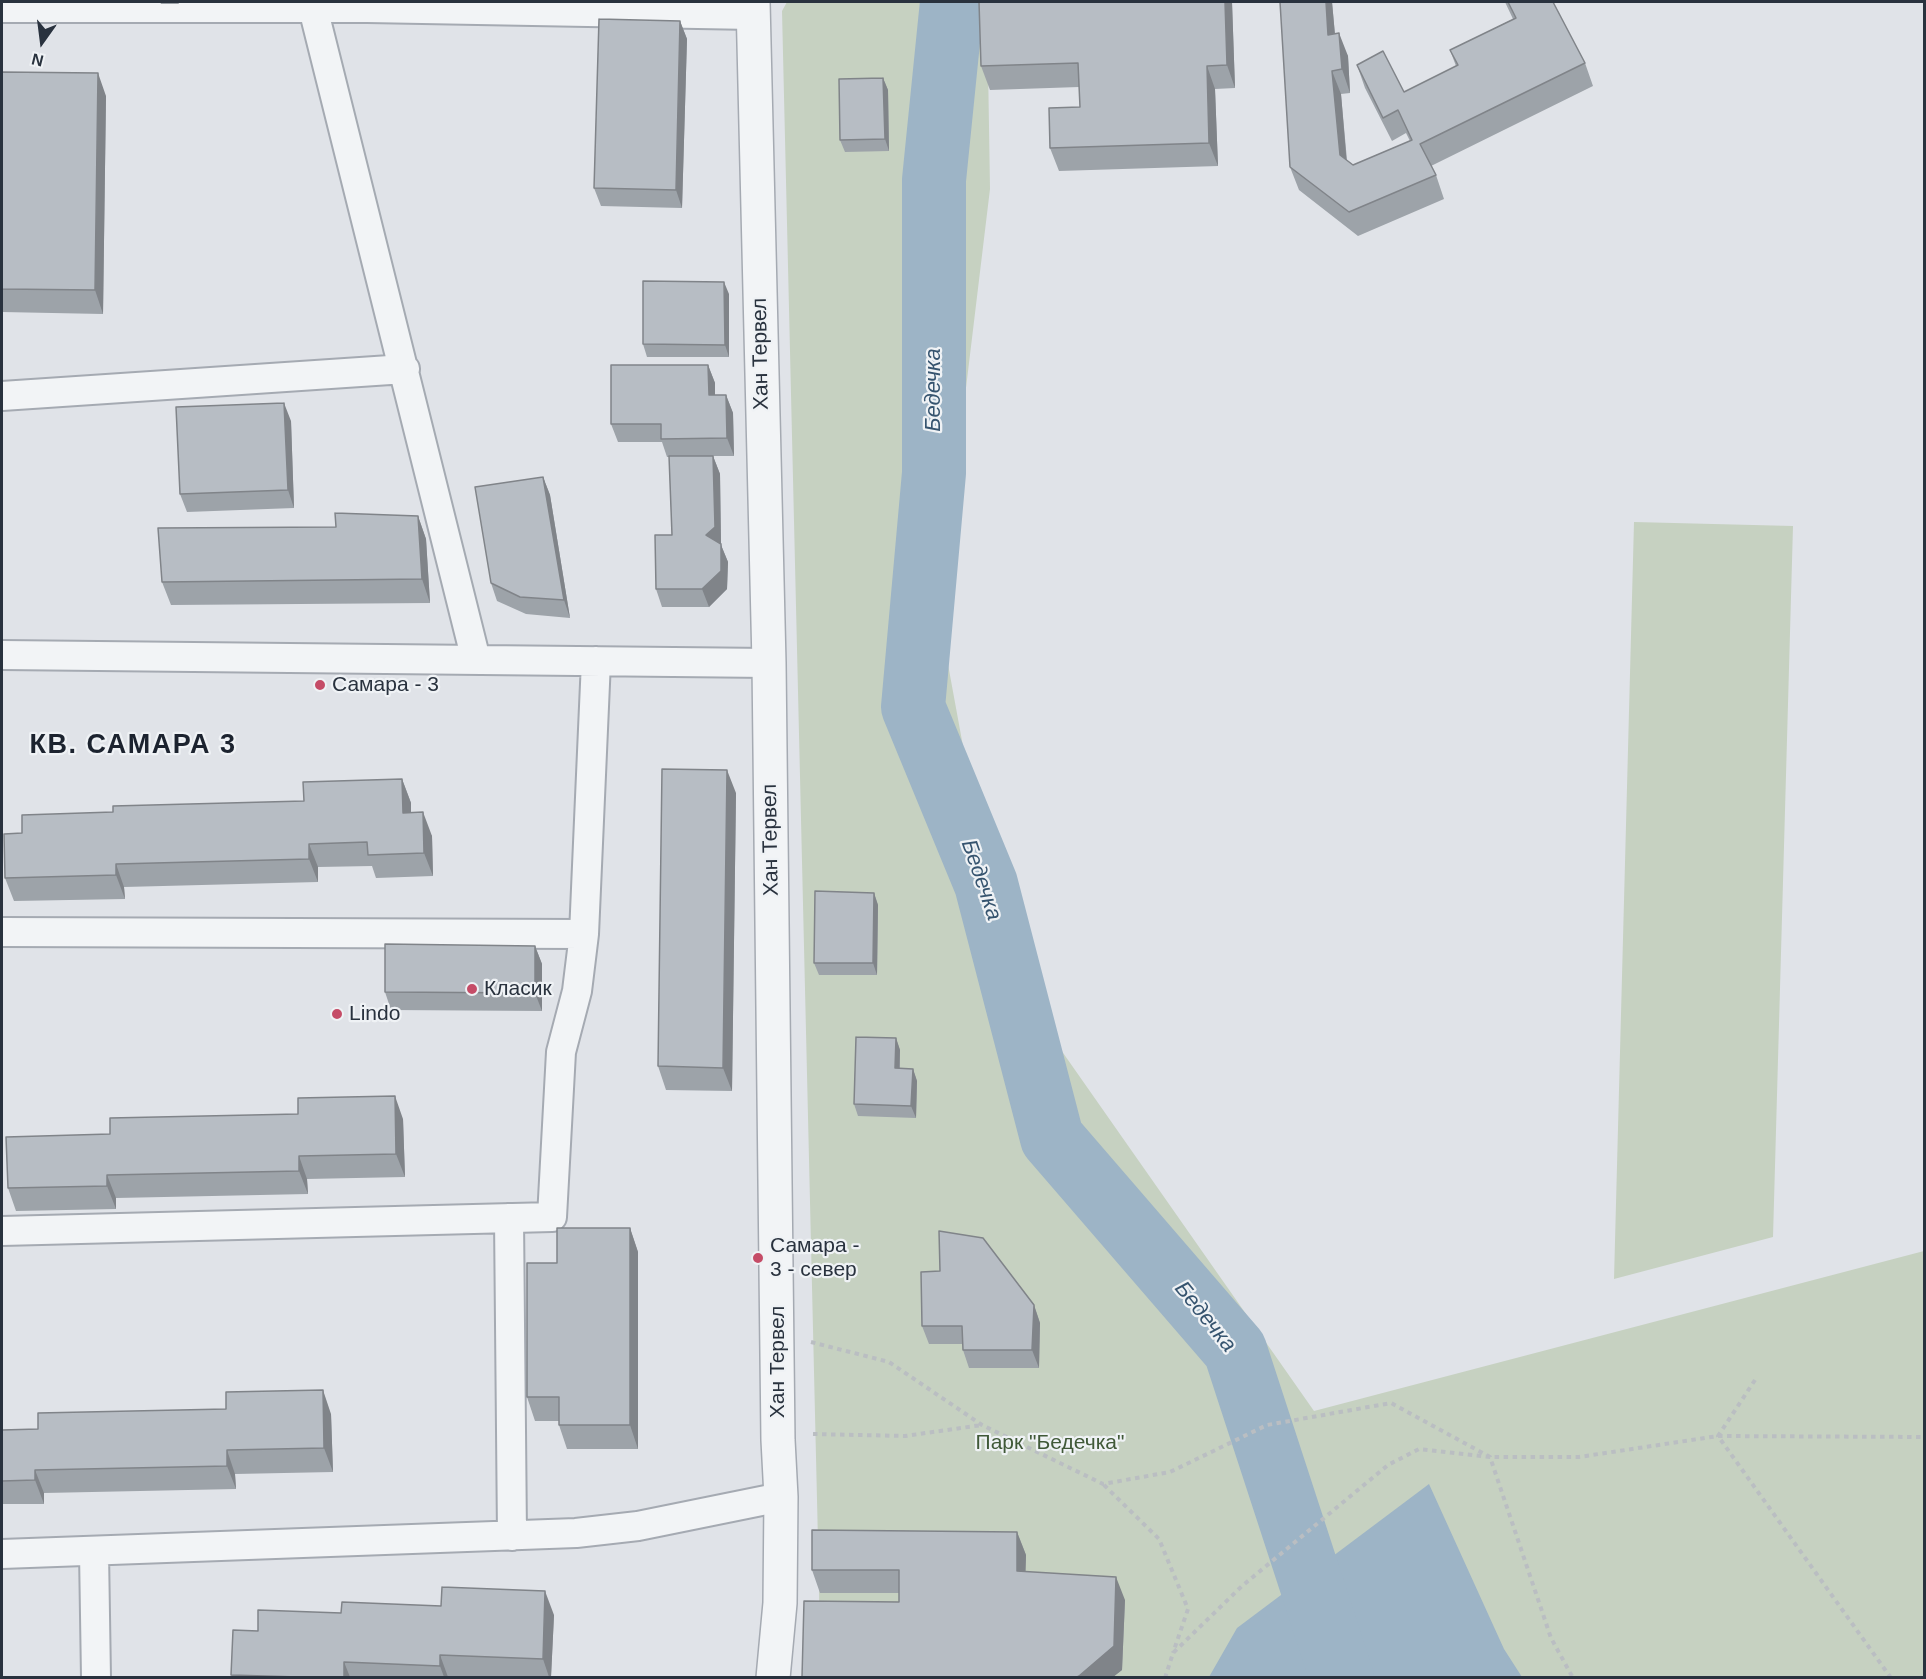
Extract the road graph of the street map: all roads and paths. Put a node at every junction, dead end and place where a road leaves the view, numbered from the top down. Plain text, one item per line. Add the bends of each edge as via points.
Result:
1 (367, 5) edge
2 (2, 8) edge
3 (313, 8) junction
4 (753, 8) edge
5 (405, 369) junction
6 (2, 396) edge
7 (2, 655) edge
8 (476, 660) junction
9 (596, 661) junction
10 (769, 663) junction
11 (2, 932) edge
12 (584, 934) junction
13 (509, 1218) junction
14 (2, 1231) edge
15 (778, 1333) junction
16 (1755, 1380) dead end
17 (982, 1425) junction
18 (1718, 1436) junction
19 (1924, 1437) edge
20 (778, 1440) junction
21 (1490, 1457) junction
22 (1103, 1484) junction
23 (781, 1497) junction
24 (512, 1536) junction
25 (94, 1552) junction
26 (2, 1554) edge
27 (1173, 1653) junction
28 (96, 1677) edge
29 (773, 1677) edge
30 (1165, 1677) edge
31 (1573, 1677) edge
32 (1891, 1677) edge

1 - 3 street
1 - 4 street
2 - 3 street
3 - 5 street
4 - 10 street, Хан Тервел
5 - 6 street
5 - 8 street
7 - 8 street
8 - 9 street
9 - 10 street
9 - 12 street
10 - 15 street, Хан Тервел
11 - 12 street
12 - 13 street via 577,991 561,1052 552,1217
13 - 14 street
13 - 24 street
15 - 17 path via 889,1362
15 - 20 street, Хан Тервел
16 - 18 path
17 - 20 path via 905,1436 813,1434
17 - 22 path
18 - 19 path
18 - 21 path via 1579,1457
18 - 32 path
20 - 23 street, Хан Тервел
21 - 22 path via 1391,1403 1267,1425 1170,1472
21 - 27 path via 1419,1449 1388,1465 1242,1586
21 - 31 path via 1551,1638
22 - 27 path via 1159,1539 1188,1609
23 - 24 street via 638,1526
23 - 29 street, Хан Тервел via 780,1603
24 - 25 street
25 - 26 street
25 - 28 street
27 - 30 path

